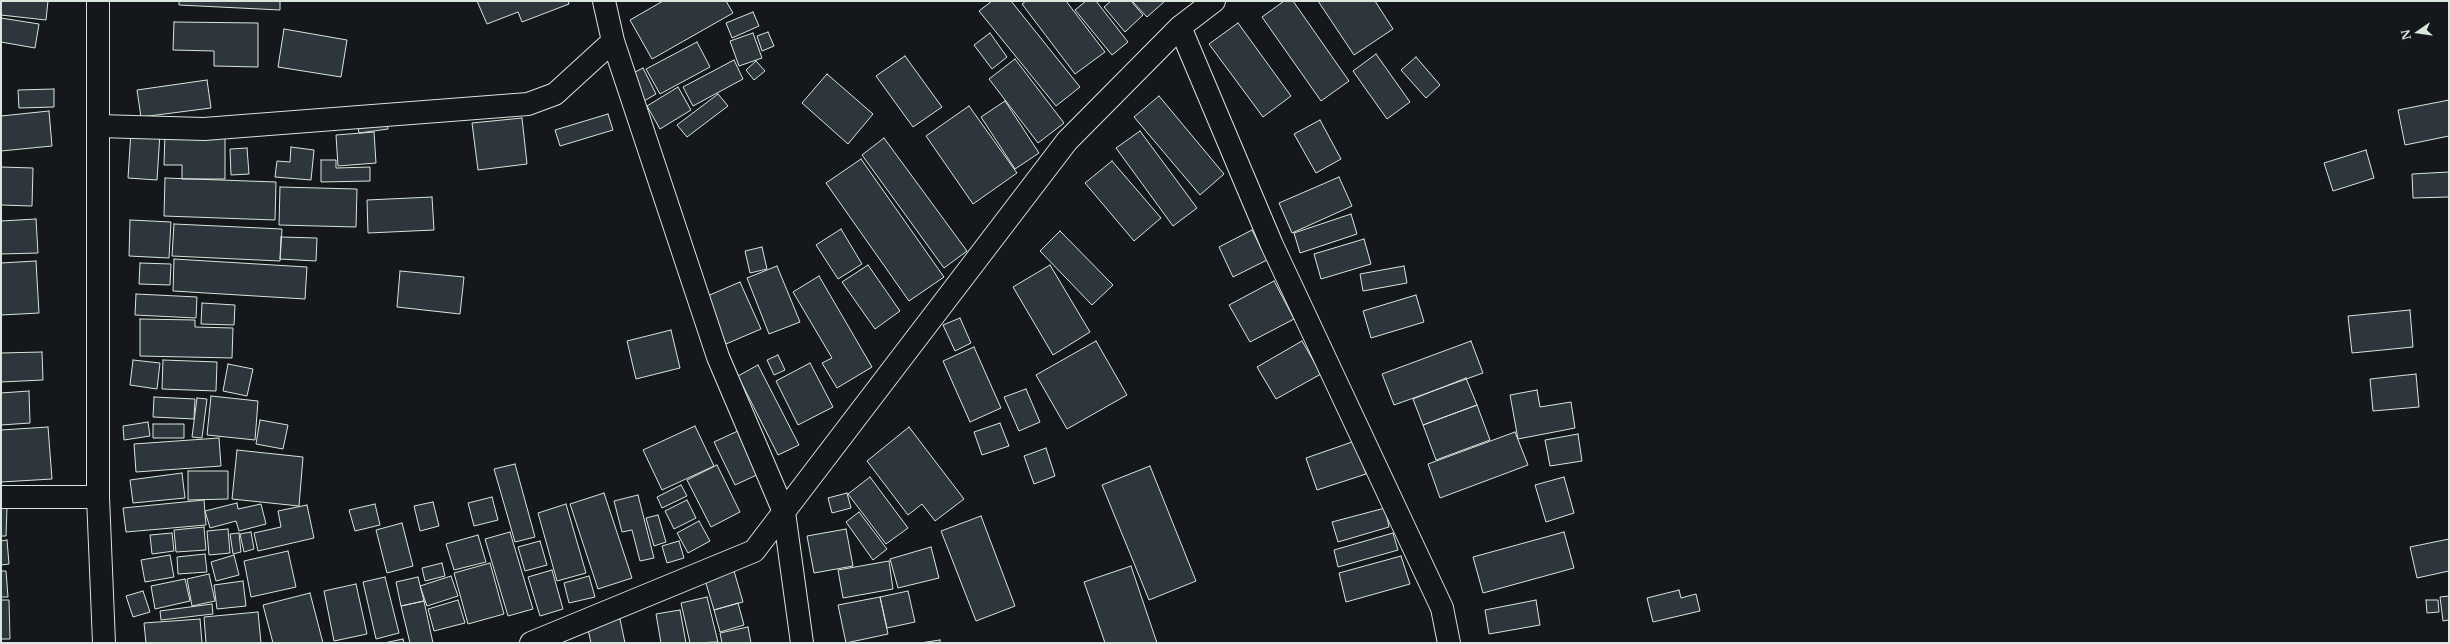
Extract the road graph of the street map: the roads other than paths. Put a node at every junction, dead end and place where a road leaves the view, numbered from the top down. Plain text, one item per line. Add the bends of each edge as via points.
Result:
1 (98, 1) edge
2 (604, 1) edge
3 (1214, 1) edge
4 (1180, 27) junction
5 (613, 41) junction
6 (98, 126) junction
7 (1, 497) edge
8 (98, 497) junction
9 (784, 512) junction
10 (104, 643) edge
11 (532, 643) edge
12 (802, 643) edge
13 (1449, 643) edge

1 - 6 street
2 - 5 street
3 - 4 street
4 - 9 street via 1067,141
4 - 13 street via 1272,245 1442,608
5 - 6 street via 555,94 528,104 204,128
5 - 9 street via 718,357
6 - 8 street
7 - 8 street
8 - 10 street
9 - 11 street via 754,551
9 - 12 street

